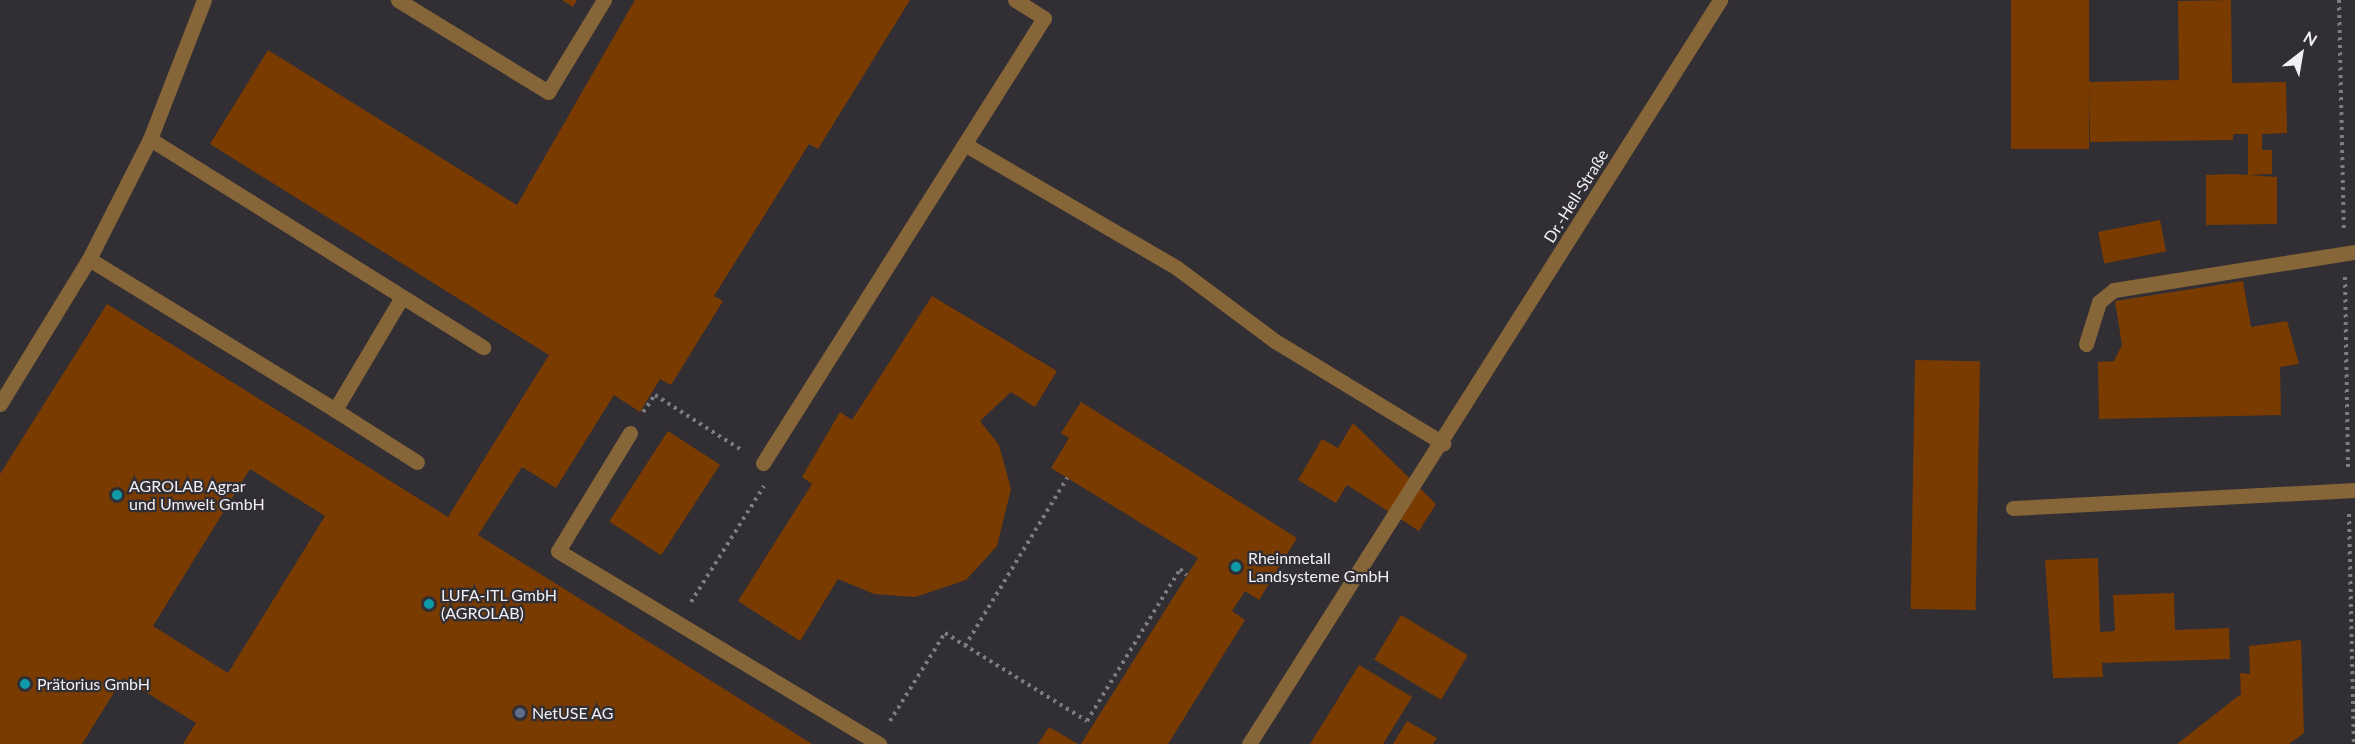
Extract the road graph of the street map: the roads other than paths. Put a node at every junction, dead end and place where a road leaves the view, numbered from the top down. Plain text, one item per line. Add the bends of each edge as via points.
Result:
1 (204, 0) edge
2 (398, 0) edge
3 (604, 0) edge
4 (1015, 0) edge
5 (1720, 0) edge
6 (150, 139) junction
7 (966, 144) junction
8 (2350, 252) edge
9 (89, 259) junction
10 (402, 297) junction
11 (2086, 344) dead end
12 (483, 347) dead end
13 (0, 404) edge
14 (335, 410) junction
15 (630, 433) road end
16 (1443, 444) junction
17 (417, 462) dead end
18 (763, 463) road end
19 (2352, 490) edge
20 (2013, 507) dead end
21 (878, 743) edge
22 (1249, 744) edge

1 - 6 lane
2 - 3 lane via 548,92
4 - 7 lane via 1044,18
5 - 16 lane, Dr.-Hell-Straße
6 - 9 lane
6 - 10 lane
7 - 16 lane via 1177,268 1275,341
7 - 18 lane
8 - 11 lane via 2114,290 2099,302
9 - 13 lane
9 - 14 lane
10 - 12 lane
10 - 14 lane
14 - 17 lane
15 - 21 lane via 558,551
16 - 22 lane, Dr.-Hell-Straße
19 - 20 lane

